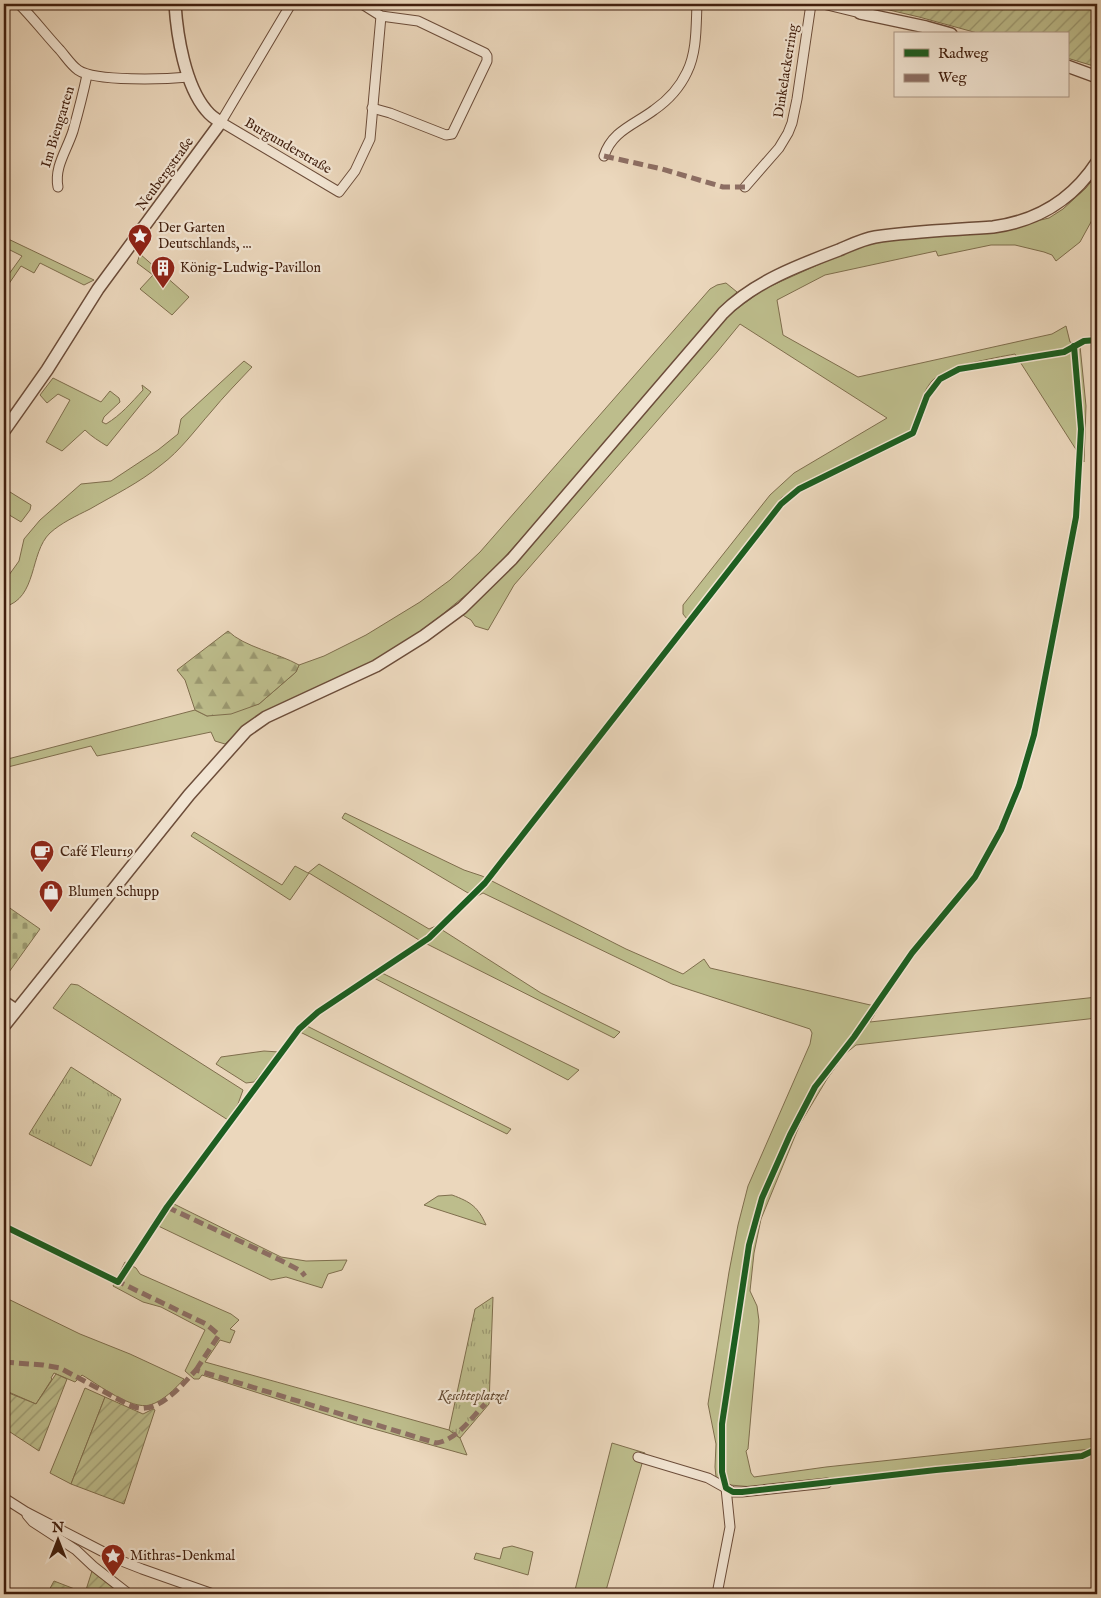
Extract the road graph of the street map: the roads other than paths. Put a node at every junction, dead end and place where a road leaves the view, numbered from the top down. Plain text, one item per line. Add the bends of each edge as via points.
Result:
1 (19, 4) edge
2 (175, 4) edge
3 (291, 4) edge
4 (362, 4) edge
5 (698, 4) edge
6 (811, 4) edge
7 (823, 4) edge
8 (861, 8) edge
9 (381, 16) junction
10 (943, 32) edge
11 (1068, 66) edge
12 (87, 75) junction
13 (189, 77) junction
14 (1097, 77) edge
15 (372, 108) junction
16 (221, 122) junction
17 (604, 156) dead end
18 (1097, 162) edge
19 (58, 187) dead end
20 (745, 187) dead end
21 (4, 431) edge
22 (4, 1002) edge
23 (16, 1010) junction
24 (4, 1026) edge
25 (638, 1457) dead end
26 (827, 1483) dead end
27 (726, 1488) junction
28 (5, 1503) edge
29 (26, 1512) junction
30 (129, 1594) edge
31 (213, 1594) edge
32 (716, 1594) edge

1 - 12 street, Im Biengarten via 78,70
2 - 13 street
3 - 16 street, Neubergstraße
4 - 9 street
5 - 17 street via 693,54 682,82 667,100 611,140
6 - 20 street, Dinkelackerring via 792,122 779,148
7 - 8 street
8 - 10 street
9 - 15 street, Burgunderstraße
9 - 15 street via 418,21 485,53 487,61 450,135
11 - 14 street
12 - 13 street, Im Biengarten
12 - 19 street, Im Biengarten via 72,134 59,166
13 - 16 street via 206,110
15 - 16 street, Burgunderstraße via 370,139 356,172 339,192
16 - 21 street, Neubergstraße via 98,288
18 - 23 street via 1088,176 1059,202 1039,214 1007,225 874,238 789,271 737,300 482,590 390,658 266,717 246,731 189,795
22 - 23 street
23 - 24 street
25 - 27 street via 708,1478
26 - 27 street via 742,1492
27 - 32 street via 730,1527
28 - 29 street
29 - 30 street via 33,1522 71,1546
29 - 31 street via 119,1560

